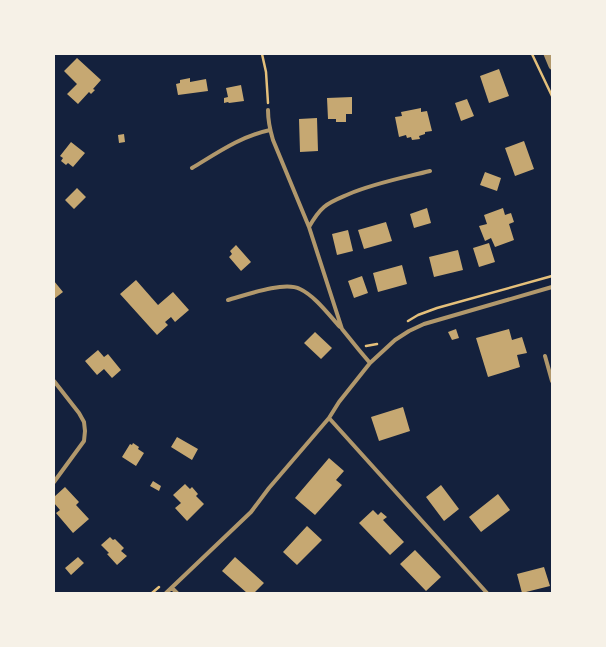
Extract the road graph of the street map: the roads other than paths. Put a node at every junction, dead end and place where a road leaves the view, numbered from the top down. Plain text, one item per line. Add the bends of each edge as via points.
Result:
1 (546, 54) edge
2 (552, 66) edge
3 (268, 110) road end
4 (270, 130) junction
5 (192, 168) dead end
6 (430, 172) dead end
7 (309, 227) junction
8 (552, 287) edge
9 (228, 300) dead end
10 (342, 328) junction
11 (545, 356) dead end
12 (370, 363) junction
13 (552, 380) edge
14 (54, 381) edge
15 (329, 418) junction
16 (54, 482) edge
17 (172, 588) junction
18 (166, 593) edge
19 (177, 593) edge
20 (487, 593) edge

1 - 2 street
3 - 4 street
4 - 5 street via 241,140
4 - 7 street
6 - 7 street via 379,183 338,198 315,216
7 - 10 street
8 - 12 street via 424,324 395,340
9 - 10 street via 270,288 299,288 311,296
10 - 12 street
11 - 13 street
12 - 15 street
14 - 16 street via 79,413 85,431 84,441
15 - 17 street via 251,512
15 - 20 street
17 - 18 street
17 - 19 street

